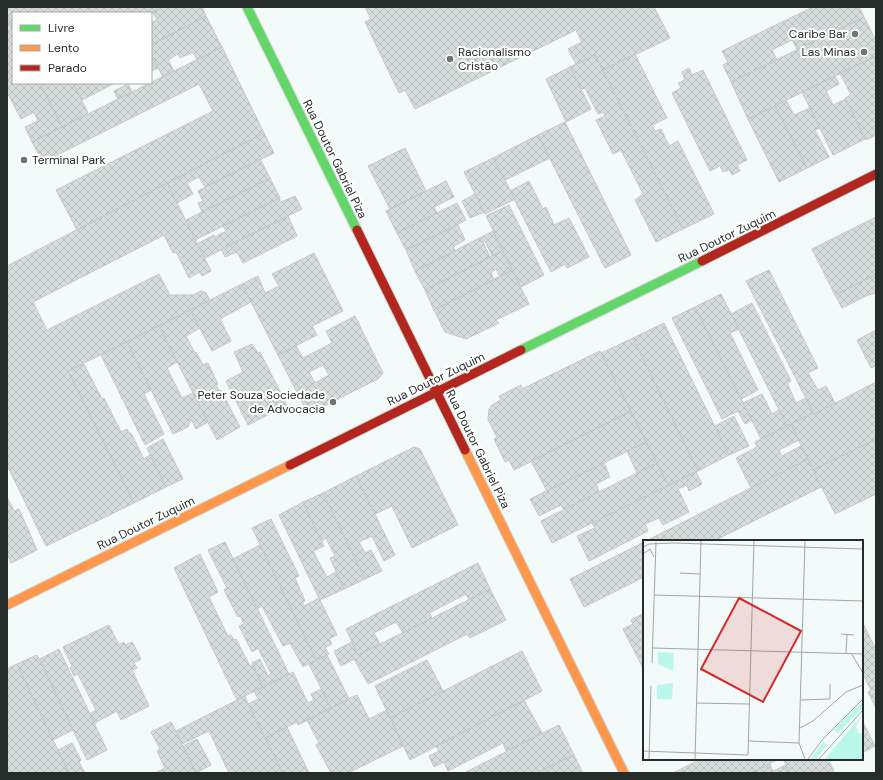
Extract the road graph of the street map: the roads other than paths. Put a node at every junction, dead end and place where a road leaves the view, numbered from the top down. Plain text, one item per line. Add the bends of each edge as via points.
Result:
1 (247, 7) edge
2 (876, 174) edge
3 (437, 392) junction
4 (7, 605) edge
5 (624, 773) edge

1 - 3 main road, Rua Doutor Gabriel Piza
2 - 3 main road, Rua Doutor Zuquim
3 - 4 main road, Rua Doutor Zuquim
3 - 5 main road, Rua Doutor Gabriel Piza

